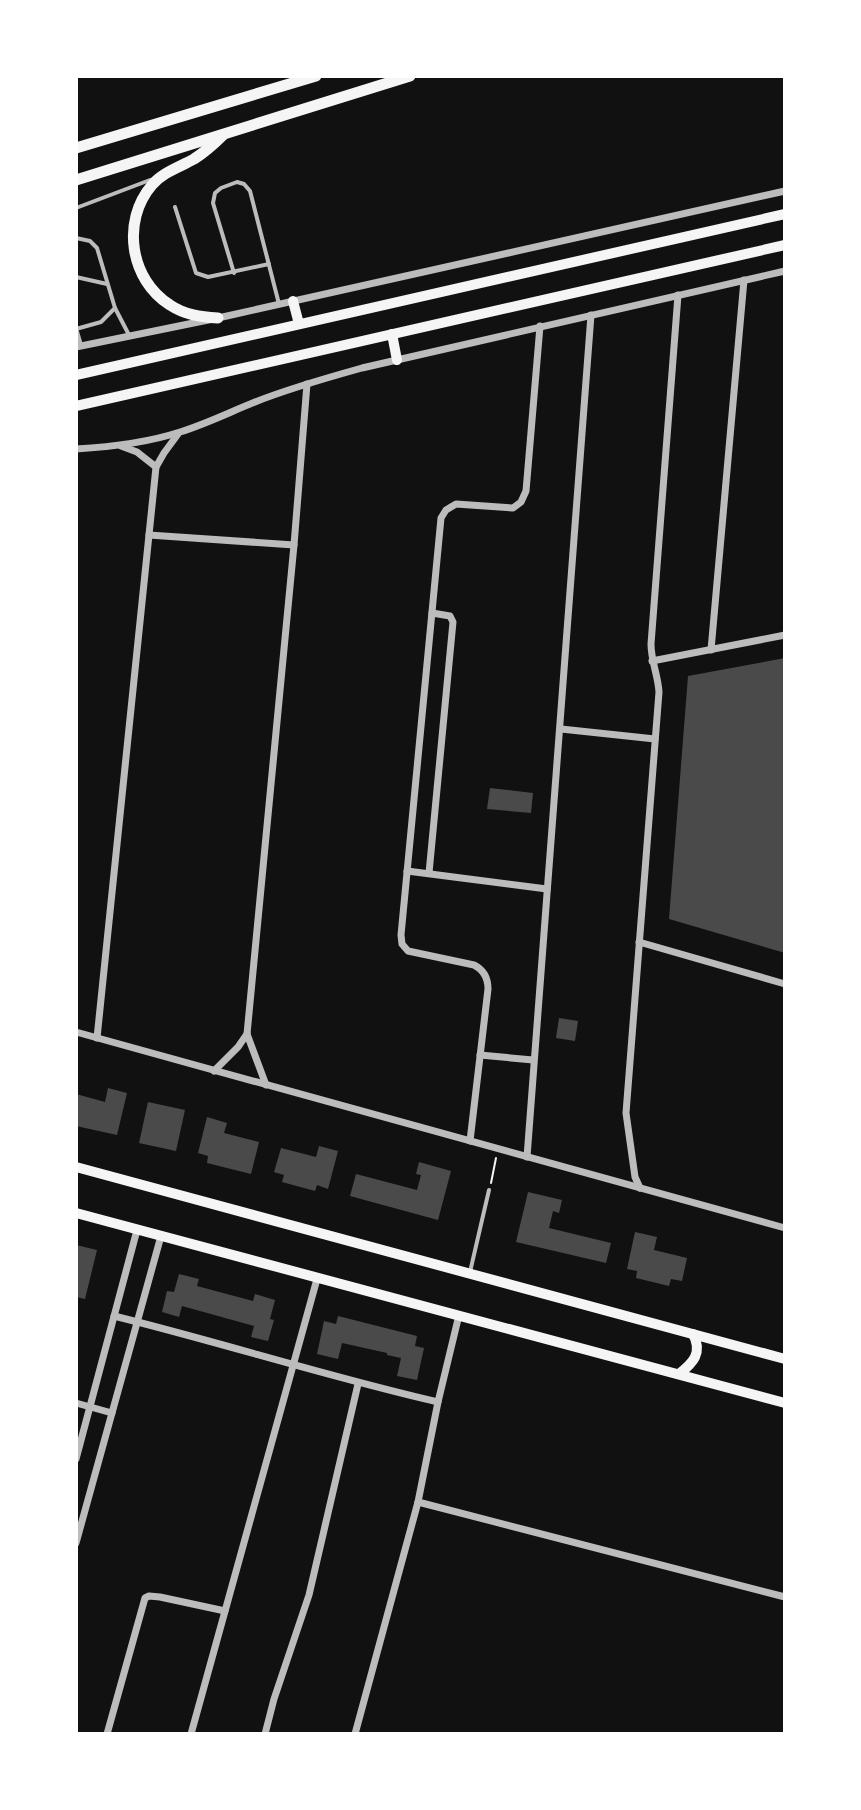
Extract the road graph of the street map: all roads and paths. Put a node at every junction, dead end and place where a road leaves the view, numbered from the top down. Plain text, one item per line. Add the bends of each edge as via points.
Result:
1 (316, 76) edge
2 (410, 76) edge
3 (223, 134) junction
4 (76, 148) edge
5 (160, 177) junction
6 (76, 180) edge
7 (785, 191) edge
8 (175, 207) dead end
9 (76, 208) edge
10 (785, 214) edge
11 (76, 238) edge
12 (785, 245) edge
13 (269, 264) junction
14 (785, 271) edge
15 (234, 273) junction
16 (76, 277) edge
17 (744, 280) junction
18 (107, 284) junction
19 (678, 295) junction
20 (293, 301) junction
21 (279, 304) junction
22 (115, 308) junction
23 (591, 315) junction
24 (218, 318) junction
25 (299, 324) junction
26 (540, 326) junction
27 (76, 329) edge
28 (392, 334) junction
29 (130, 337) junction
30 (79, 347) edge
31 (397, 360) junction
32 (76, 375) edge
33 (307, 384) junction
34 (76, 406) edge
35 (179, 432) junction
36 (119, 445) junction
37 (76, 449) edge
38 (156, 467) junction
39 (149, 535) junction
40 (294, 545) junction
41 (432, 613) junction
42 (785, 635) edge
43 (711, 650) junction
44 (652, 661) junction
45 (561, 729) junction
46 (655, 739) junction
47 (407, 871) junction
48 (429, 873) junction
49 (547, 889) junction
50 (639, 942) junction
51 (785, 984) edge
52 (76, 1032) edge
53 (247, 1034) junction
54 (97, 1038) junction
55 (480, 1055) junction
56 (533, 1060) junction
57 (214, 1071) junction
58 (266, 1085) junction
59 (470, 1141) junction
60 (497, 1149) junction
61 (527, 1157) junction
62 (76, 1167) edge
63 (640, 1188) junction
64 (489, 1190) joint
65 (76, 1213) edge
66 (785, 1228) edge
67 (137, 1230) junction
68 (161, 1236) junction
69 (469, 1274) junction
70 (317, 1279) junction
71 (459, 1315) junction
72 (114, 1316) junction
73 (137, 1322) junction
74 (693, 1334) junction
75 (785, 1359) edge
76 (293, 1363) junction
77 (679, 1374) junction
78 (358, 1384) junction
79 (438, 1402) junction
80 (76, 1403) edge
81 (785, 1403) edge
82 (90, 1407) junction
83 (112, 1413) junction
84 (76, 1459) edge
85 (418, 1502) junction
86 (76, 1543) edge
87 (785, 1597) edge
88 (225, 1611) junction
89 (107, 1734) edge
90 (191, 1734) edge
91 (265, 1734) edge
92 (355, 1734) edge

1 - 4 main road
2 - 3 main road
3 - 5 main road via 205,152
3 - 6 main road
5 - 9 lane
5 - 24 main road via 135,217 138,265 169,305
7 - 20 street
8 - 15 lane via 196,273
10 - 25 main road
11 - 18 lane via 97,248
12 - 28 main road
13 - 15 lane
13 - 15 lane via 250,191 233,183 215,193 213,203
13 - 21 lane
14 - 17 street
16 - 18 lane
17 - 19 street
17 - 43 street
18 - 22 lane
19 - 23 street
19 - 44 street
20 - 21 street
20 - 25 main road
21 - 24 street
22 - 27 lane via 101,322
22 - 29 lane
23 - 26 street
23 - 45 street
24 - 29 street
25 - 32 main road
26 - 31 street
26 - 41 street via 525,495 513,508 456,504 443,513
27 - 30 lane
28 - 31 main road
28 - 34 main road
29 - 30 street
31 - 33 street
33 - 35 street
33 - 40 street
35 - 36 street
35 - 38 street
36 - 37 street
36 - 38 street
38 - 39 street
39 - 40 street
39 - 54 street
40 - 53 street
41 - 47 street
41 - 48 street via 450,616 453,622
42 - 43 street
43 - 44 street
44 - 46 street via 659,692
45 - 46 street
45 - 49 street
46 - 50 street
47 - 48 street
47 - 55 street via 401,935 405,948 474,965 486,976
48 - 49 street
49 - 56 street
50 - 51 street
50 - 63 street via 626,1113
52 - 54 street
53 - 57 street
53 - 58 street
54 - 57 street
55 - 56 street
55 - 59 street
56 - 61 street
57 - 58 street
58 - 59 street
59 - 60 street
60 - 61 street
60 - 64 path
61 - 63 street
62 - 69 main road
63 - 66 street
64 - 69 lane
65 - 67 main road
67 - 68 main road
67 - 72 street
68 - 70 main road
68 - 73 street
69 - 74 main road
70 - 71 main road
70 - 76 street
71 - 77 main road
71 - 79 street
72 - 73 street
72 - 82 street
73 - 76 street
73 - 83 street
74 - 75 main road
74 - 77 main road via 697,1354
76 - 78 street
76 - 88 street
77 - 81 main road
78 - 79 street
78 - 91 street via 309,1595
79 - 85 street
80 - 82 street
82 - 83 street
82 - 84 street
83 - 86 street
85 - 87 street
85 - 92 street
88 - 89 street via 145,1598
88 - 90 street

